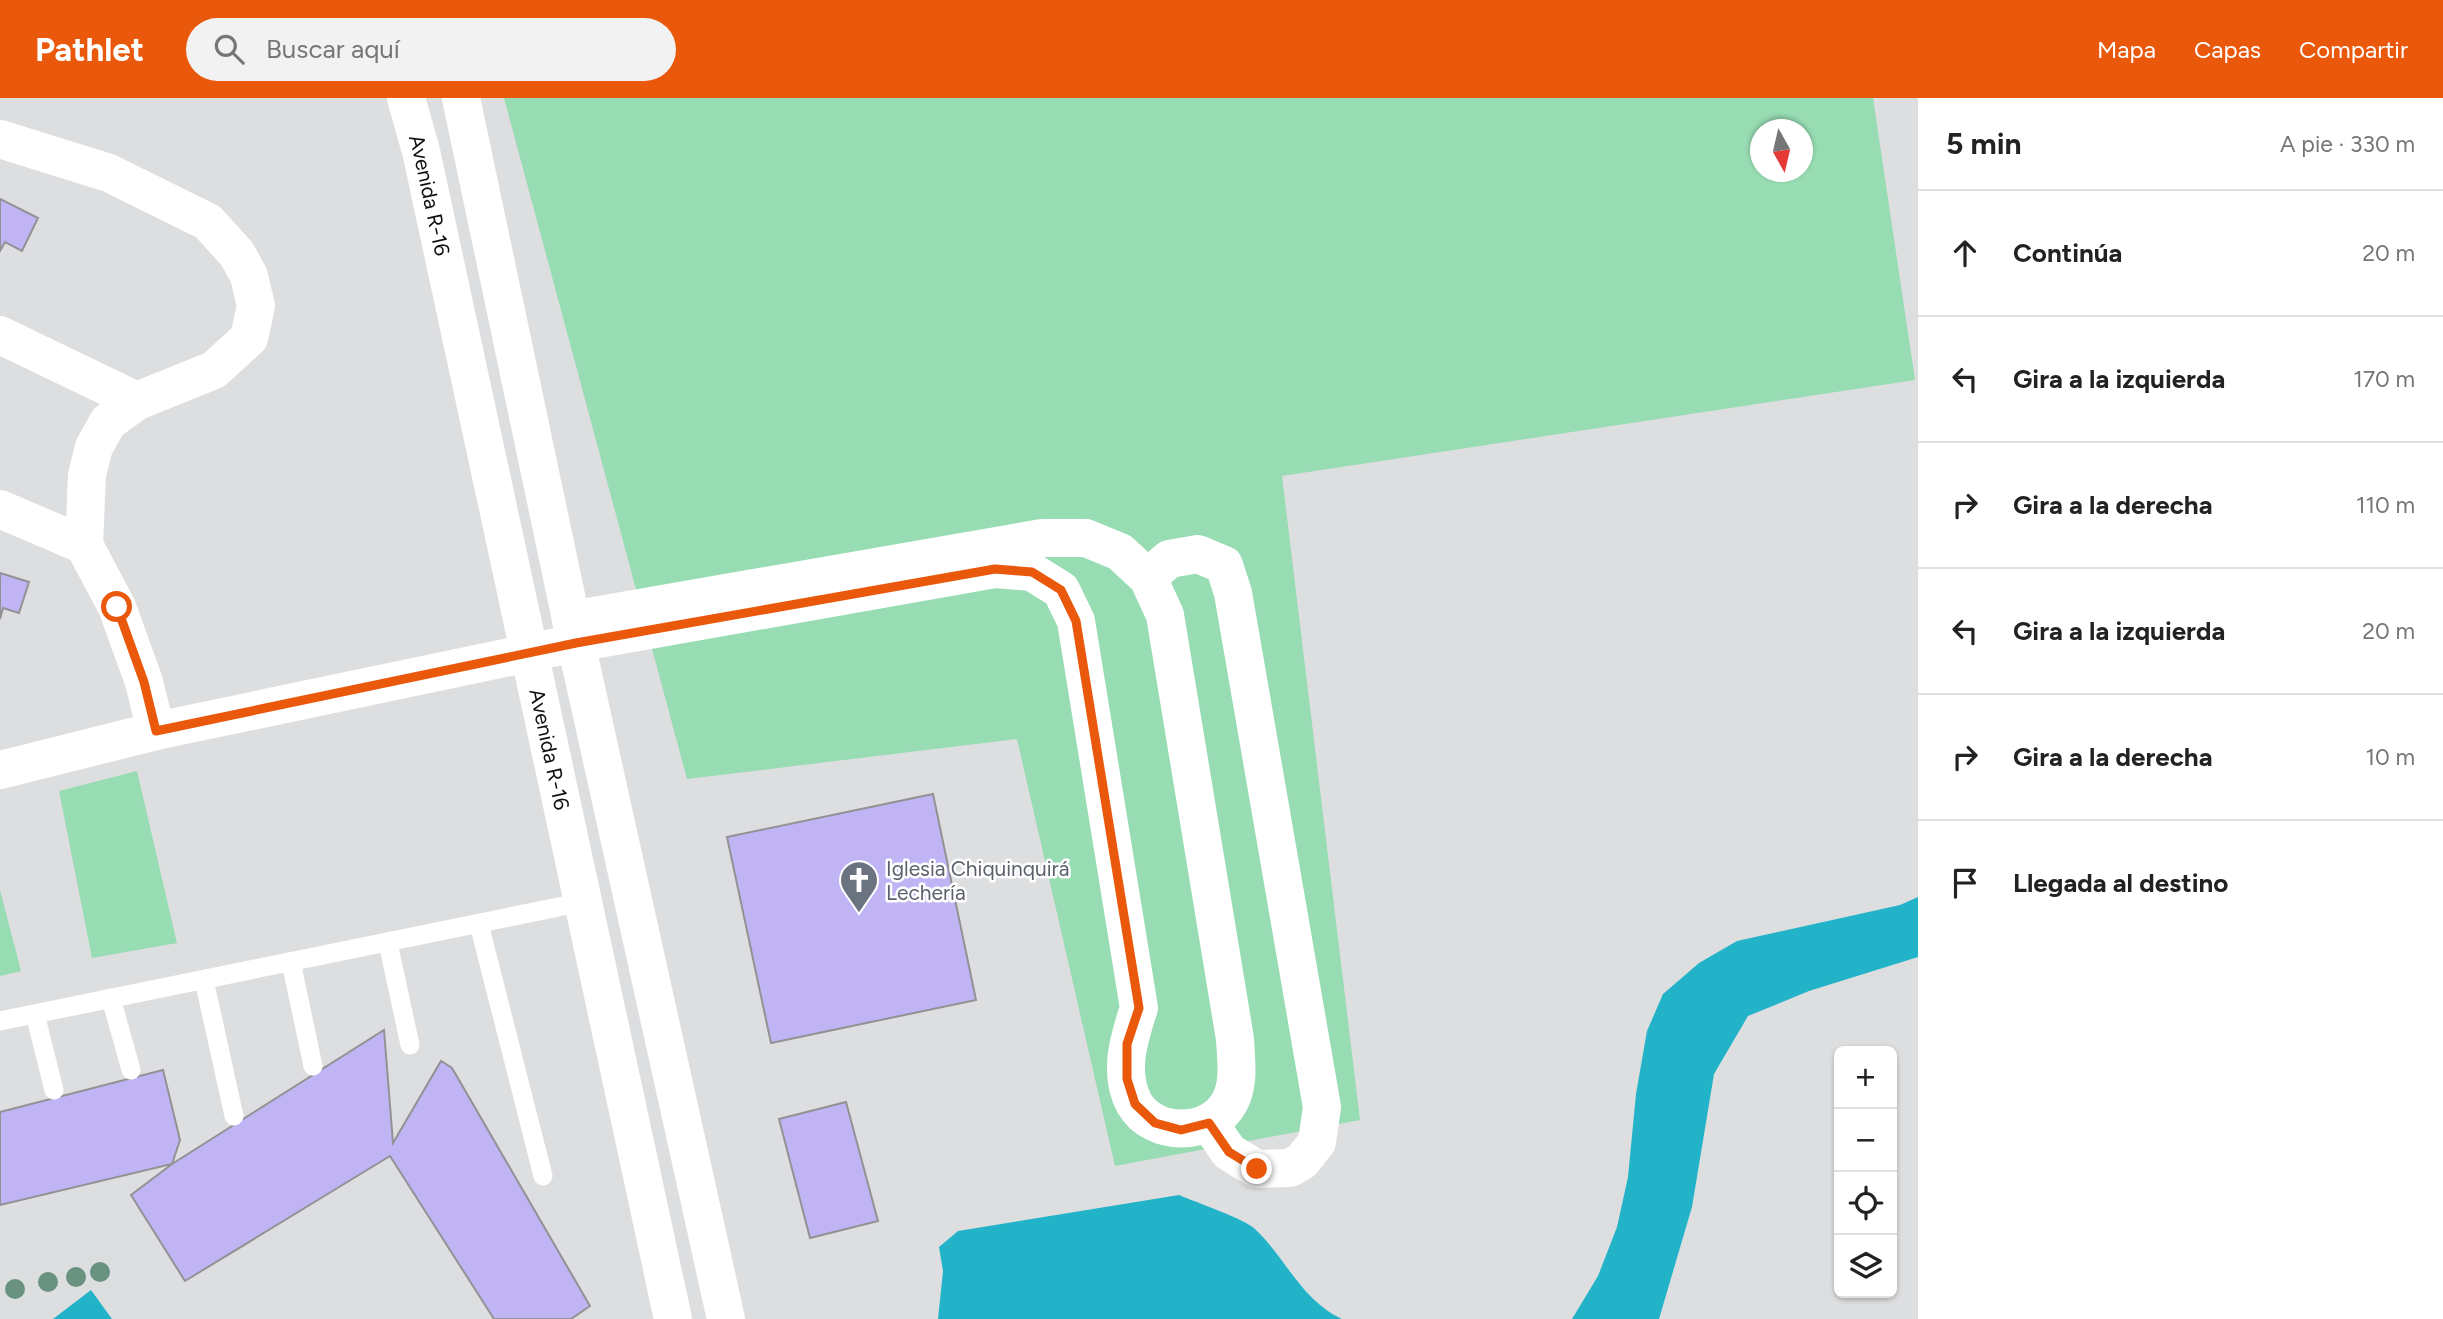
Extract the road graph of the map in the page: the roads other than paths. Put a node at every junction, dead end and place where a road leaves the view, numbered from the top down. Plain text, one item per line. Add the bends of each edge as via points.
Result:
1 (406, 98) edge
2 (461, 98) edge
3 (0, 139) edge
4 (0, 335) edge
5 (137, 401) junction
6 (0, 509) edge
7 (84, 545) junction
8 (1148, 578) junction
9 (574, 631) junction
10 (530, 653) junction
11 (156, 731) junction
12 (0, 770) edge
13 (629, 873) junction
14 (581, 893) junction
15 (480, 924) junction
16 (388, 943) junction
17 (291, 962) junction
18 (204, 980) junction
19 (111, 999) junction
20 (35, 1014) junction
21 (0, 1021) edge
22 (410, 1045) dead end
23 (313, 1066) dead end
24 (131, 1070) dead end
25 (54, 1090) dead end
26 (233, 1116) dead end
27 (1209, 1123) junction
28 (543, 1176) dead end
29 (673, 1319) edge
30 (726, 1319) edge

1 - 10 street, Avenida R-16
2 - 9 street
3 - 5 street via 109,173 208,222 237,254 249,276 256,306 249,338 214,370
4 - 5 street
5 - 7 street via 108,422 94,447 87,475
6 - 7 street
7 - 11 street via 117,607
8 - 9 street via 1120,552 1086,538 1042,538
8 - 27 street via 1165,615 1235,1039 1237,1075 1229,1104
8 - 27 street via 1170,559 1198,554 1224,565 1233,593 1322,1107 1317,1142 1290,1168 1257,1169 1229,1152
9 - 10 street
9 - 13 street
9 - 27 street via 995,569 1032,572 1061,590 1076,621 1139,1008 1127,1044 1127,1079 1135,1104 1155,1123 1181,1130
10 - 11 street
10 - 14 street, Avenida R-16
11 - 12 street
13 - 14 street
13 - 30 street
14 - 15 lane
14 - 29 street, Avenida R-16
15 - 16 lane
15 - 28 lane
16 - 17 lane
16 - 22 lane
17 - 18 lane
17 - 23 lane
18 - 19 lane
18 - 26 lane
19 - 20 lane
19 - 24 lane
20 - 21 lane
20 - 25 lane

